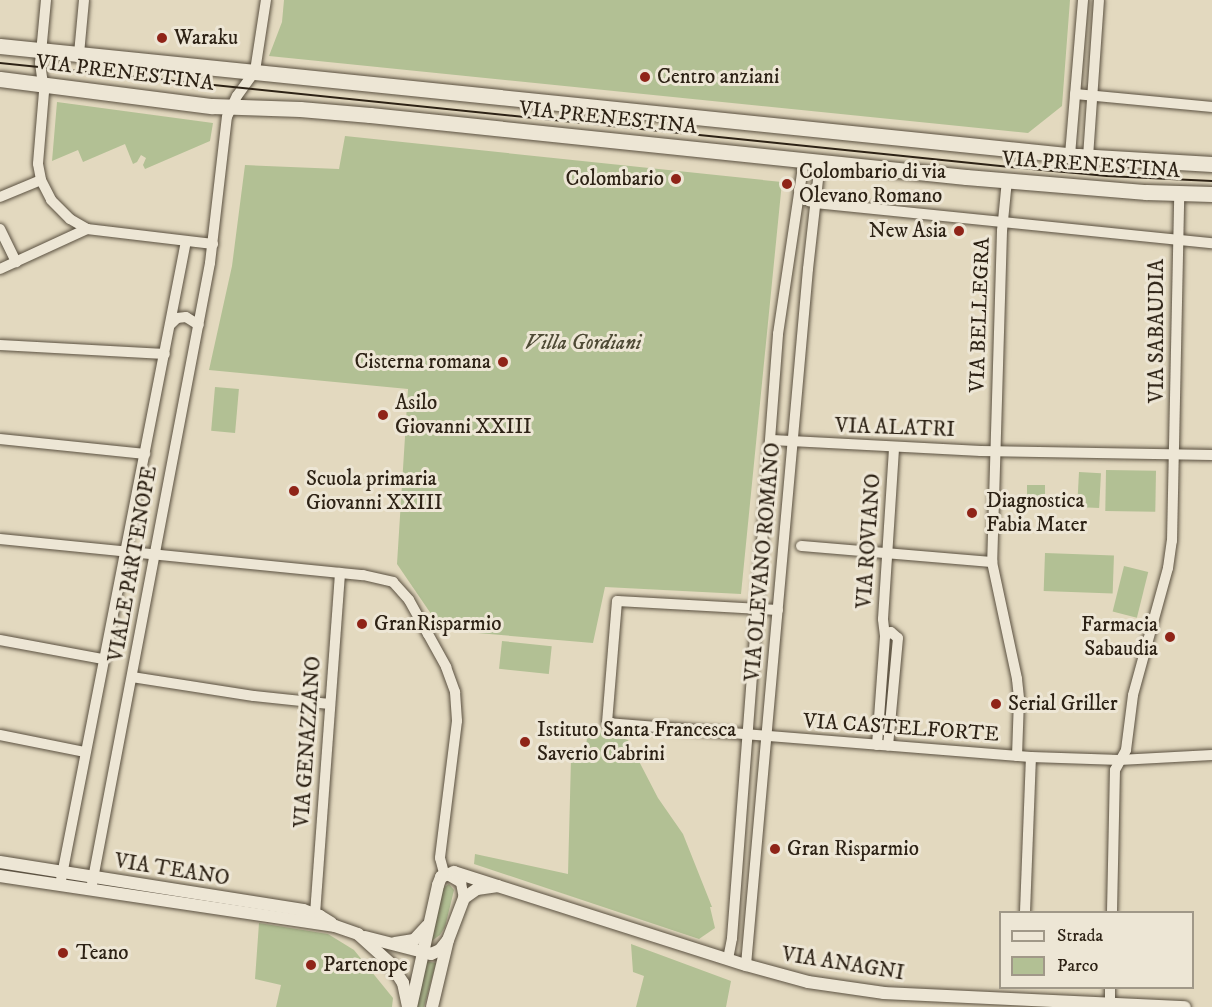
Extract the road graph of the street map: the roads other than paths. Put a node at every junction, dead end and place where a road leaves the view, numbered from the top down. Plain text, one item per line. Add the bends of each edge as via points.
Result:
1 (46, 0) edge
2 (84, 0) edge
3 (266, 0) edge
4 (1083, 0) edge
5 (1099, 0) edge
6 (0, 46) edge
7 (41, 50) junction
8 (79, 54) junction
9 (255, 71) junction
10 (0, 79) edge
11 (44, 84) junction
12 (1075, 94) junction
13 (1092, 95) junction
14 (1212, 107) edge
15 (230, 108) junction
16 (1070, 155) junction
17 (1088, 157) junction
18 (804, 160) junction
19 (1210, 161) edge
20 (820, 162) junction
21 (41, 180) junction
22 (1007, 180) junction
23 (799, 190) junction
24 (1179, 193) junction
25 (1212, 194) edge
26 (0, 197) edge
27 (815, 203) junction
28 (1002, 222) junction
29 (0, 229) edge
30 (87, 229) junction
31 (811, 239) junction
32 (790, 240) junction
33 (1177, 240) junction
34 (186, 241) junction
35 (1212, 243) edge
36 (213, 244) junction
37 (16, 262) junction
38 (0, 270) edge
39 (171, 324) junction
40 (199, 325) junction
41 (0, 345) edge
42 (165, 354) junction
43 (0, 439) edge
44 (772, 440) junction
45 (794, 442) junction
46 (894, 448) junction
47 (995, 451) junction
48 (145, 453) junction
49 (1176, 455) junction
50 (1212, 455) edge
51 (0, 539) edge
52 (801, 546) dead end
53 (125, 553) junction
54 (887, 553) junction
55 (154, 555) junction
56 (992, 562) junction
57 (340, 573) junction
58 (757, 609) junction
59 (778, 610) junction
60 (0, 640) edge
61 (104, 660) junction
62 (132, 677) junction
63 (330, 704) junction
64 (0, 735) edge
65 (745, 736) junction
66 (767, 738) junction
67 (883, 746) junction
68 (85, 752) junction
69 (1212, 755) edge
70 (1017, 756) junction
71 (1031, 757) junction
72 (1119, 760) junction
73 (0, 862) edge
74 (445, 874) junction
75 (0, 876) edge
76 (93, 878) junction
77 (58, 879) junction
78 (508, 887) junction
79 (91, 891) junction
80 (169, 896) junction
81 (464, 898) junction
82 (1025, 911) edge
83 (1112, 911) edge
84 (315, 914) junction
85 (429, 924) junction
86 (335, 926) junction
87 (358, 934) junction
88 (448, 940) junction
89 (385, 943) junction
90 (422, 953) junction
91 (728, 959) junction
92 (746, 965) junction
93 (1110, 989) edge
94 (1021, 994) edge
95 (1052, 1004) edge
96 (1110, 1004) junction
97 (1075, 1005) edge
98 (409, 1007) edge
99 (432, 1007) edge
100 (1185, 1007) edge

1 - 7 street
2 - 8 street
3 - 9 street
4 - 12 street
5 - 13 street
6 - 7 main road, VIA PRENESTINA
7 - 8 main road, VIA PRENESTINA
7 - 11 street
8 - 9 main road, VIA PRENESTINA
9 - 15 street
9 - 16 main road, VIA PRENESTINA
10 - 11 main road, VIA PRENESTINA
11 - 15 main road, VIA PRENESTINA
11 - 21 street via 38,158
12 - 13 street
12 - 16 street
13 - 14 street
13 - 17 street
15 - 18 main road, VIA PRENESTINA via 370,115
15 - 36 street, VIALE PARTENOPE
16 - 17 main road, VIA PRENESTINA
17 - 19 main road, VIA PRENESTINA
18 - 20 main road, VIA PRENESTINA
18 - 23 street, VIA OLEVANO ROMANO
20 - 22 main road, VIA PRENESTINA
20 - 27 street, VIA OLEVANO ROMANO
21 - 26 street
21 - 30 street via 61,212
22 - 24 main road, VIA PRENESTINA
22 - 28 street, VIA BELLEGRA
23 - 27 street
23 - 32 street, VIA OLEVANO ROMANO
24 - 25 main road, VIA PRENESTINA
24 - 33 street, VIA SABAUDIA
27 - 28 street
27 - 31 street, VIA OLEVANO ROMANO
28 - 33 street
28 - 47 street, VIA BELLEGRA
29 - 37 street
30 - 34 street
30 - 37 street
31 - 32 street via 799,234
31 - 45 street, VIA OLEVANO ROMANO
32 - 44 street, VIA OLEVANO ROMANO via 778,333
33 - 35 street
33 - 49 street, VIA SABAUDIA
34 - 36 street
34 - 39 street, VIALE PARTENOPE
36 - 40 street, VIALE PARTENOPE
37 - 38 street
39 - 40 street via 186,317
39 - 42 street, VIALE PARTENOPE
40 - 55 street, VIALE PARTENOPE
41 - 42 street
42 - 48 street, VIALE PARTENOPE
43 - 48 street
44 - 45 street
44 - 58 street, VIA OLEVANO ROMANO
45 - 46 street, VIA ALATRI
45 - 59 street, VIA OLEVANO ROMANO
46 - 47 street, VIA ALATRI
46 - 54 street, VIA ROVIANO
47 - 49 street, VIA ALATRI
47 - 56 street, VIA BELLEGRA
48 - 53 street, VIALE PARTENOPE
49 - 50 street
49 - 72 street, VIA SABAUDIA via 1168,567 1133,695 1126,750
51 - 53 street
52 - 54 street
53 - 55 street
53 - 61 street, VIALE PARTENOPE
54 - 56 street
54 - 67 street, VIA ROVIANO
55 - 57 street
55 - 62 street, VIALE PARTENOPE
56 - 70 street via 1017,680
57 - 63 street, VIA GENAZZANO
57 - 74 street via 393,582 409,600 451,680 457,705 440,852
58 - 59 street
58 - 65 street, VIA OLEVANO ROMANO
58 - 65 street, VIA CASTELFORTE via 617,601 607,723
59 - 66 street, VIA OLEVANO ROMANO
60 - 61 street
61 - 68 street, VIALE PARTENOPE
62 - 63 street
62 - 76 street, VIALE PARTENOPE
63 - 84 street, VIA GENAZZANO
64 - 68 street
65 - 66 street, VIA CASTELFORTE
65 - 91 street, VIA OLEVANO ROMANO
66 - 67 street, VIA CASTELFORTE
66 - 92 street, VIA OLEVANO ROMANO
67 - 70 street, VIA CASTELFORTE
68 - 77 street, VIALE PARTENOPE
69 - 72 street, VIA CASTELFORTE
70 - 71 street, VIA CASTELFORTE
71 - 72 street, VIA CASTELFORTE
71 - 82 street
72 - 83 street
73 - 77 street, VIA TEANO
74 - 78 street, VIA ANAGNI via 459,872
74 - 81 street via 459,880
74 - 85 street via 438,885
75 - 77 street, VIA TEANO
76 - 77 street, VIA TEANO
76 - 79 street, VIALE PARTENOPE
76 - 80 street, VIA TEANO
77 - 79 street, VIA TEANO
78 - 81 street, VIA ANAGNI via 486,886
78 - 91 street, VIA ANAGNI
79 - 80 street, VIA TEANO
80 - 84 street, VIA TEANO
80 - 86 street, VIA TEANO
81 - 88 street
84 - 86 street, VIA TEANO
85 - 89 street via 409,942
85 - 90 street
86 - 87 street, VIA TEANO
87 - 89 street
87 - 98 street, VIA TEANO via 397,972
88 - 90 street via 437,952
88 - 99 street
89 - 90 street
90 - 98 street
91 - 92 street, VIA ANAGNI
92 - 94 street, VIA ANAGNI via 849,989
93 - 96 street
94 - 95 street, VIA ANAGNI
95 - 97 street, VIA ANAGNI
96 - 97 street, VIA ANAGNI
96 - 100 street, VIA ANAGNI

